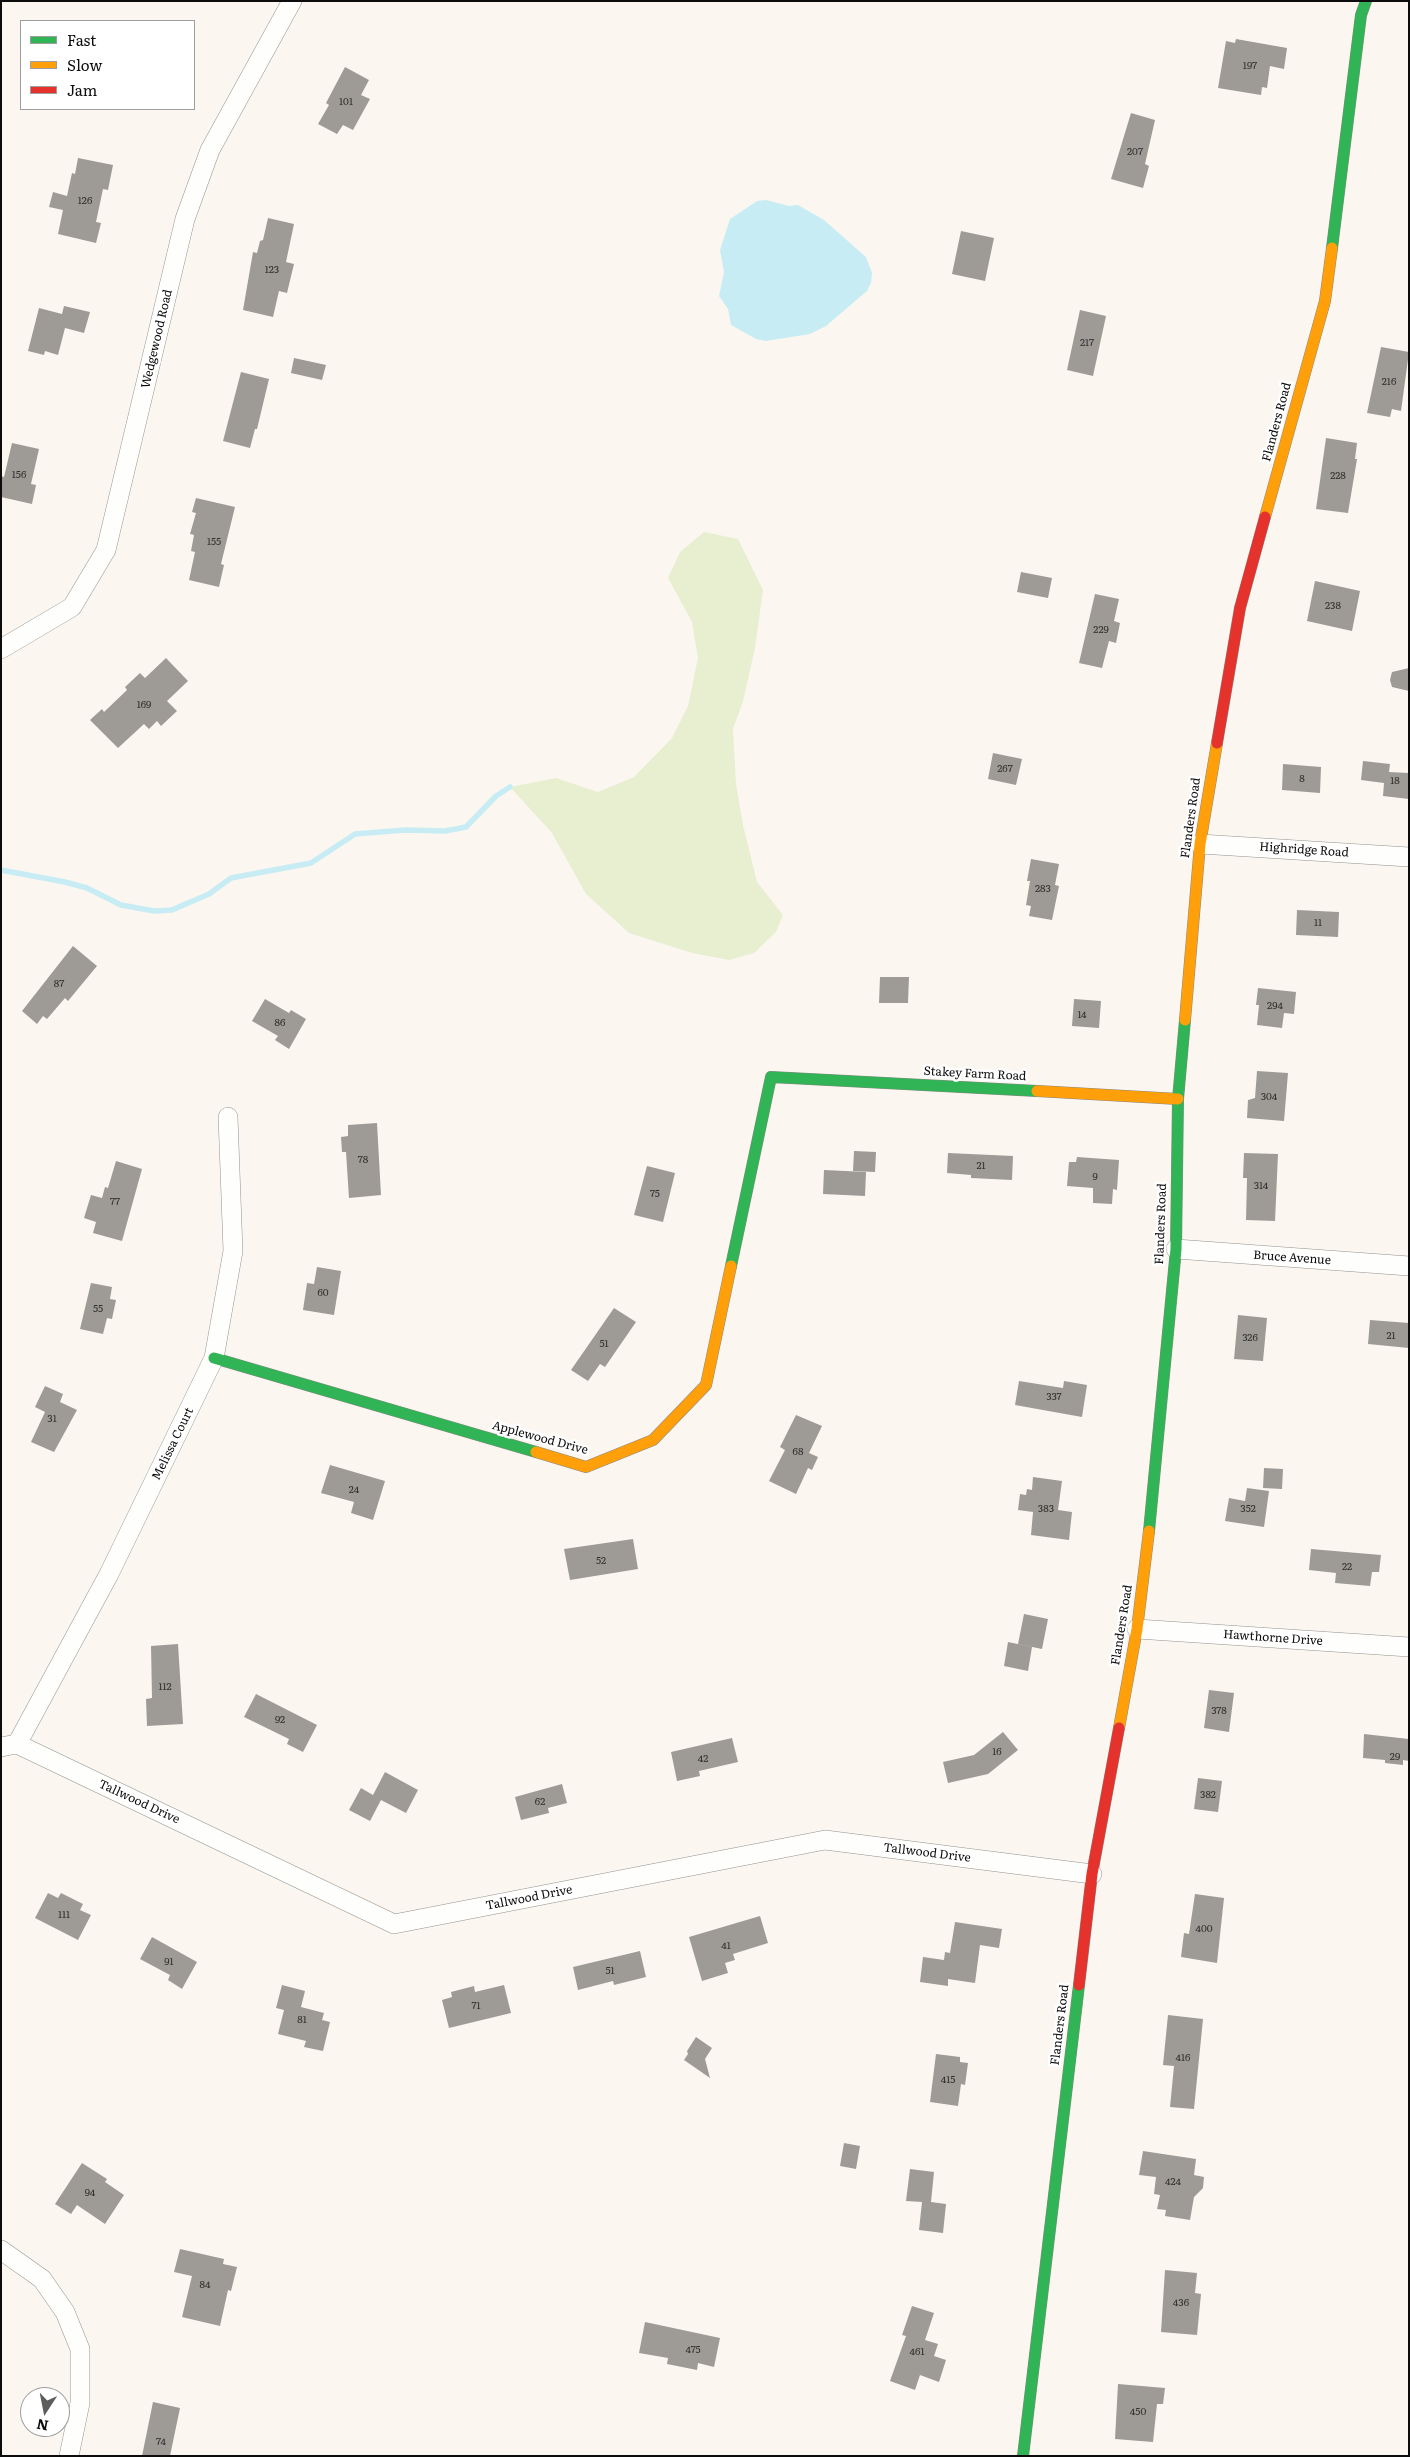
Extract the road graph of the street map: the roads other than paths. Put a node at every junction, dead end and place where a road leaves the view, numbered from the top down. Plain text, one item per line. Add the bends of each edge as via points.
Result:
1 (292, 1) edge
2 (1366, 1) edge
3 (1, 649) edge
4 (1200, 844) junction
5 (1409, 857) edge
6 (771, 1076) joint
7 (1178, 1099) junction
8 (228, 1117) dead end
9 (1176, 1249) junction
10 (1409, 1266) edge
11 (214, 1358) junction
12 (1137, 1629) junction
13 (1409, 1647) edge
14 (9, 1746) edge
15 (1092, 1874) junction
16 (1, 2250) edge
17 (69, 2456) edge
18 (1023, 2456) edge

1 - 3 street, Wedgewood Road via 210,150 185,219 106,550 72,607
2 - 4 street, Flanders Road via 1361,15 1325,301 1240,608
4 - 5 street, Highridge Road
4 - 7 street, Flanders Road
6 - 7 street, Stakey Farm Road
6 - 11 street, Applewood Drive via 706,1385 653,1440 586,1468
7 - 9 street, Flanders Road
8 - 11 street, Melissa Court via 233,1251
9 - 10 street, Bruce Avenue
9 - 12 street, Flanders Road via 1154,1492
11 - 14 street, Melissa Court via 109,1574
12 - 13 street, Hawthorne Drive
12 - 15 street, Flanders Road
14 - 15 street, Tallwood Drive via 394,1924 824,1840
15 - 18 street, Flanders Road
16 - 17 street via 42,2279 65,2312 80,2349 80,2403

